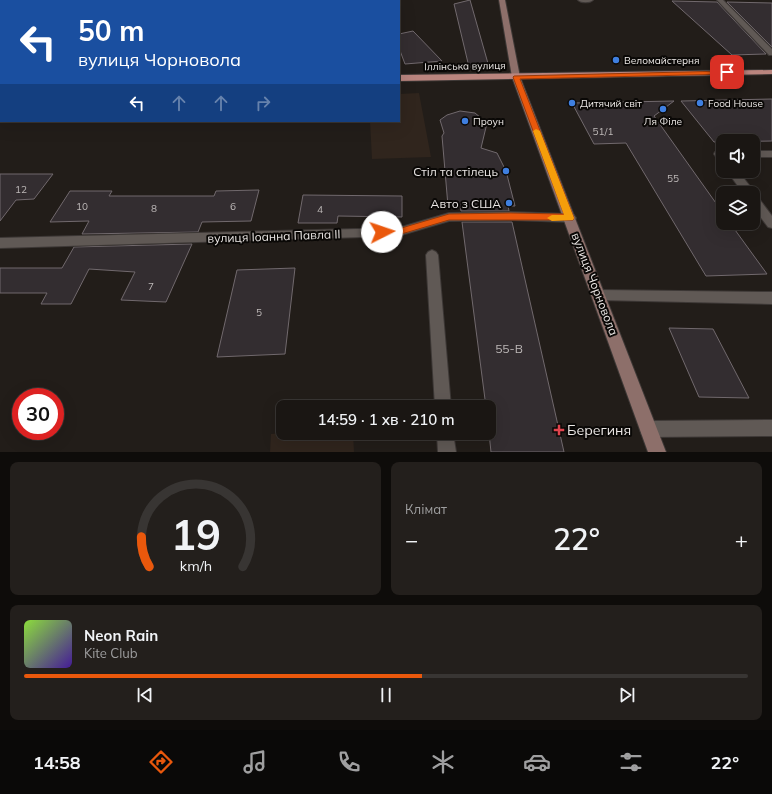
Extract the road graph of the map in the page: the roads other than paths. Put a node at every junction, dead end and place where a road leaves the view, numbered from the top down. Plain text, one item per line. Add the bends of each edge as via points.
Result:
1 (502, 0) edge
2 (581, 0) edge
3 (590, 0) edge
4 (720, 0) edge
5 (772, 52) edge
6 (772, 72) edge
7 (516, 77) junction
8 (400, 78) edge
9 (760, 154) edge
10 (772, 154) edge
11 (760, 208) edge
12 (570, 218) junction
13 (772, 224) edge
14 (0, 243) edge
15 (432, 254) dead end
16 (599, 295) junction
17 (772, 298) edge
18 (442, 400) edge
19 (772, 428) edge
20 (648, 429) junction
21 (446, 440) edge
22 (447, 452) edge
23 (657, 452) edge

1 - 7 main road, вулиця Чорновола
2 - 3 street
4 - 5 street
6 - 7 main road, Іллінська вулиця
7 - 8 main road, Іллінська вулиця
7 - 12 main road, вулиця Чорновола
9 - 10 street
11 - 13 street
12 - 14 street, вулиця Іоанна Павла II via 449,217 398,232
12 - 16 main road, вулиця Чорновола
15 - 18 street
16 - 17 street
16 - 20 main road, вулиця Чорновола
19 - 20 street
20 - 23 main road, вулиця Чорновола
21 - 22 street

